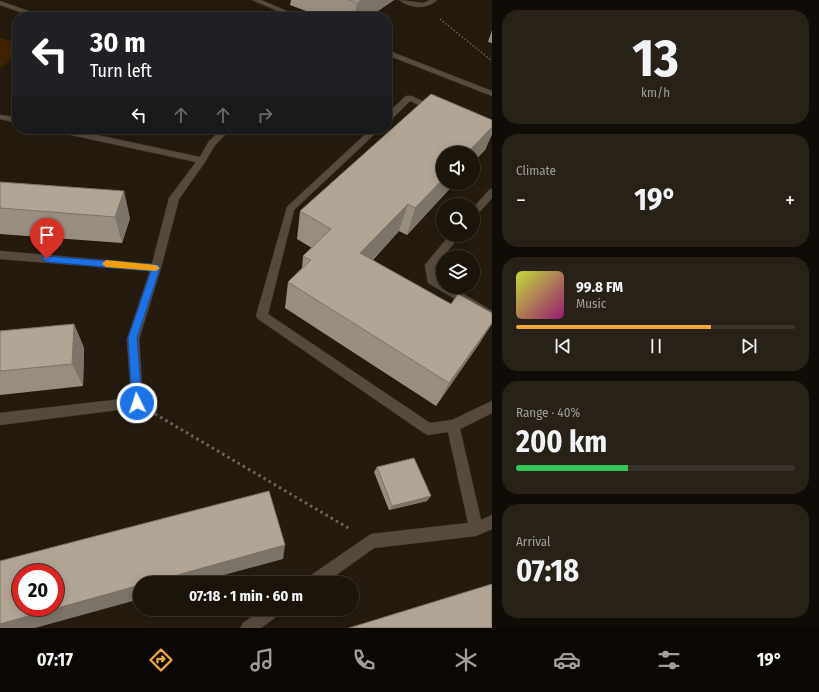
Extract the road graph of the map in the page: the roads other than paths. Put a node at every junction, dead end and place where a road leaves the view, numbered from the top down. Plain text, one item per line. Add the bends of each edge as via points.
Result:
1 (255, 0) edge
2 (402, 0) edge
3 (434, 0) edge
4 (0, 3) edge
5 (26, 12) edge
6 (285, 12) edge
7 (392, 54) edge
8 (492, 94) edge
9 (442, 112) edge
10 (392, 114) edge
11 (0, 117) edge
12 (12, 119) edge
13 (80, 134) edge
14 (222, 134) edge
15 (371, 134) edge
16 (202, 160) junction
17 (492, 192) edge
18 (480, 206) edge
19 (450, 242) edge
20 (443, 250) edge
21 (0, 255) edge
22 (436, 258) edge
23 (156, 268) junction
24 (436, 283) edge
25 (454, 294) edge
26 (492, 318) edge
27 (492, 407) edge
28 (0, 419) edge
29 (453, 426) junction
30 (492, 522) edge
31 (476, 529) junction
32 (322, 576) edge
33 (265, 616) edge
34 (248, 628) edge

1 - 6 lane
2 - 3 lane via 420,5
4 - 5 lane
7 - 8 lane
9 - 10 lane via 409,98
11 - 12 lane
13 - 16 lane
14 - 16 lane via 212,143
15 - 29 lane via 290,209 262,316 428,429
16 - 23 lane via 174,198
17 - 18 lane
19 - 20 lane
21 - 23 lane
22 - 24 lane via 430,265 432,280
23 - 28 lane via 133,338 137,403
25 - 26 lane
27 - 29 lane
29 - 31 lane
30 - 31 lane
31 - 32 lane via 371,541
33 - 34 lane

